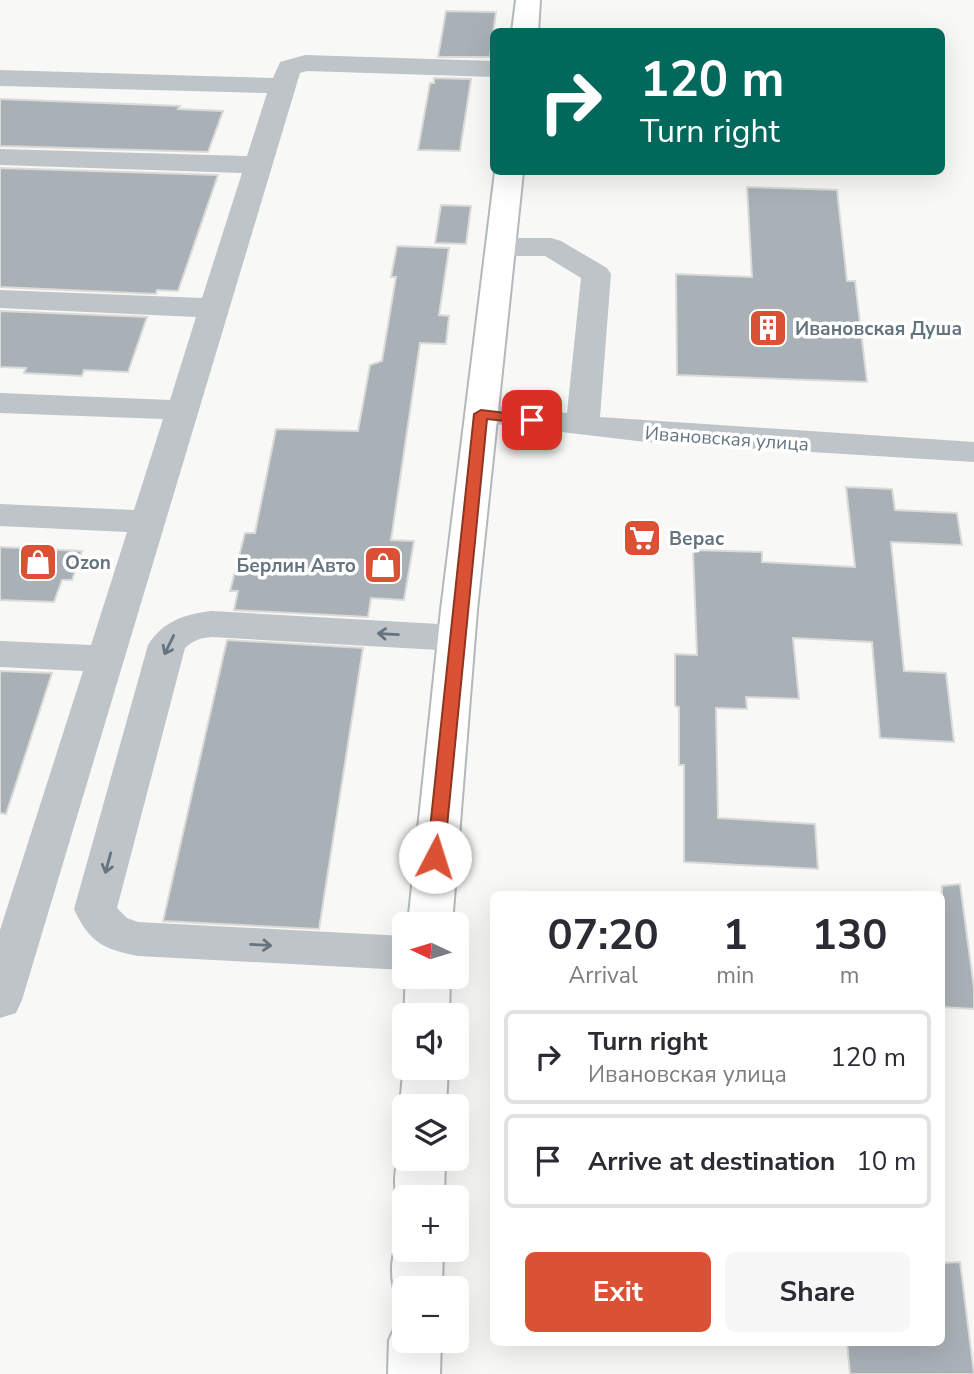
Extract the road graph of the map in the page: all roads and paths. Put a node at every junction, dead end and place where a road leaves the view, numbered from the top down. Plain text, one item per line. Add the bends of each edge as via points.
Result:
1 (528, 0) edge
2 (525, 28) edge
3 (490, 69) edge
4 (0, 78) edge
5 (283, 86) junction
6 (0, 157) edge
7 (258, 165) junction
8 (509, 175) edge
9 (500, 247) junction
10 (0, 299) edge
11 (214, 308) junction
12 (0, 402) edge
13 (183, 410) junction
14 (481, 414) junction
15 (583, 425) junction
16 (974, 452) edge
17 (0, 515) edge
18 (148, 522) junction
19 (456, 638) junction
20 (0, 654) edge
21 (106, 659) junction
22 (431, 912) edge
23 (11, 929) edge
24 (392, 952) edge
25 (0, 1000) edge
26 (415, 1353) edge
27 (414, 1374) edge

1 - 2 main road
3 - 5 street via 306,63 289,68
4 - 5 street
5 - 7 street
6 - 7 street
7 - 11 street
8 - 9 main road
9 - 14 main road
9 - 15 street via 551,247 596,274
10 - 11 street
11 - 13 street
12 - 13 street
13 - 18 street
14 - 15 street, Ивановская улица
14 - 19 main road
15 - 16 street, Ивановская улица
17 - 18 street
18 - 21 street
19 - 22 main road
19 -> 24 street via 212,624 175,633 167,645 95,909 102,924 118,935 138,939
20 - 21 street
21 - 23 street
23 - 25 street
26 - 27 main road

